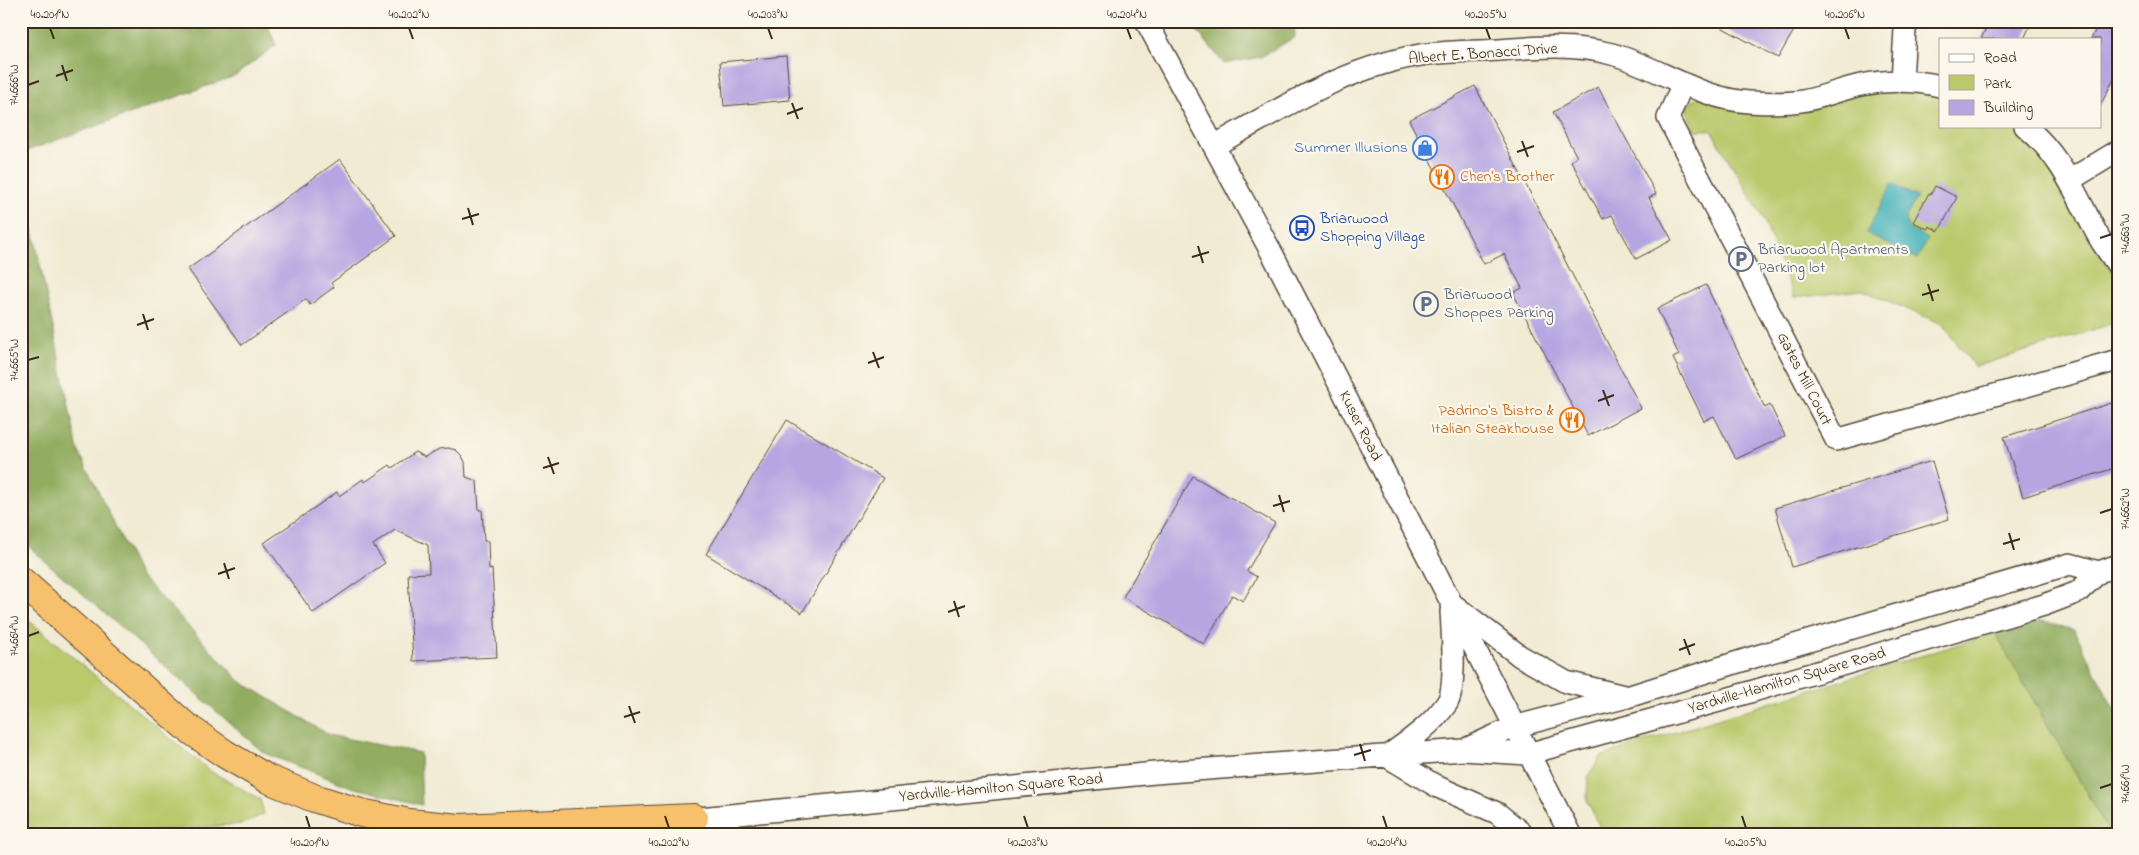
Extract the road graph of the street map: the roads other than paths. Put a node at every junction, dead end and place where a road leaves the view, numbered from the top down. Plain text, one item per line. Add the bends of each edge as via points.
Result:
1 (1146, 21) edge
2 (1901, 24) edge
3 (1902, 81) junction
4 (1683, 83) junction
5 (1939, 86) edge
6 (2027, 128) edge
7 (1214, 146) junction
8 (2118, 152) edge
9 (2070, 180) junction
10 (2118, 266) edge
11 (2118, 360) edge
12 (2108, 568) edge
13 (21, 582) edge
14 (1450, 603) junction
15 (1627, 697) junction
16 (1514, 727) junction
17 (1463, 750) junction
18 (1527, 754) junction
19 (1386, 756) junction
20 (701, 818) junction
21 (540, 834) edge
22 (653, 834) edge
23 (1523, 834) edge
24 (1570, 834) edge

1 - 7 street, Kuser Road
2 - 3 street
3 - 4 street, Albert E. Bonacci Drive via 1862,85 1802,101 1772,103 1745,102
3 - 5 street, Albert E. Bonacci Drive
4 - 7 street, Albert E. Bonacci Drive via 1612,54 1580,48 1543,46 1416,56 1348,77
4 - 11 street, Gates Mill Court via 1668,118 1836,440
6 - 9 street via 2057,160
7 - 14 street, Kuser Road
8 - 9 street
9 - 10 street
12 - 15 street, Yardville-Hamilton Square Road via 2070,564
12 - 18 street, Yardville-Hamilton Square Road via 2078,592 2044,605
13 - 20 highway via 185,726 268,778 314,798 370,815 458,828
14 - 15 street via 1520,656 1566,682
14 - 16 street, Kuser Road
14 - 19 street via 1454,666 1448,702 1419,734
15 - 16 street, Yardville-Hamilton Square Road
16 - 17 street, Yardville-Hamilton Square Road
16 - 18 street, Kuser Road
17 - 18 street, Yardville-Hamilton Square Road
17 - 19 street, Yardville-Hamilton Square Road
18 - 24 street, Kuser Road
19 - 20 street, Yardville-Hamilton Square Road via 1155,773
19 - 23 street via 1438,788 1497,813
20 - 21 street, Yardville-Hamilton Square Road
20 - 22 highway

